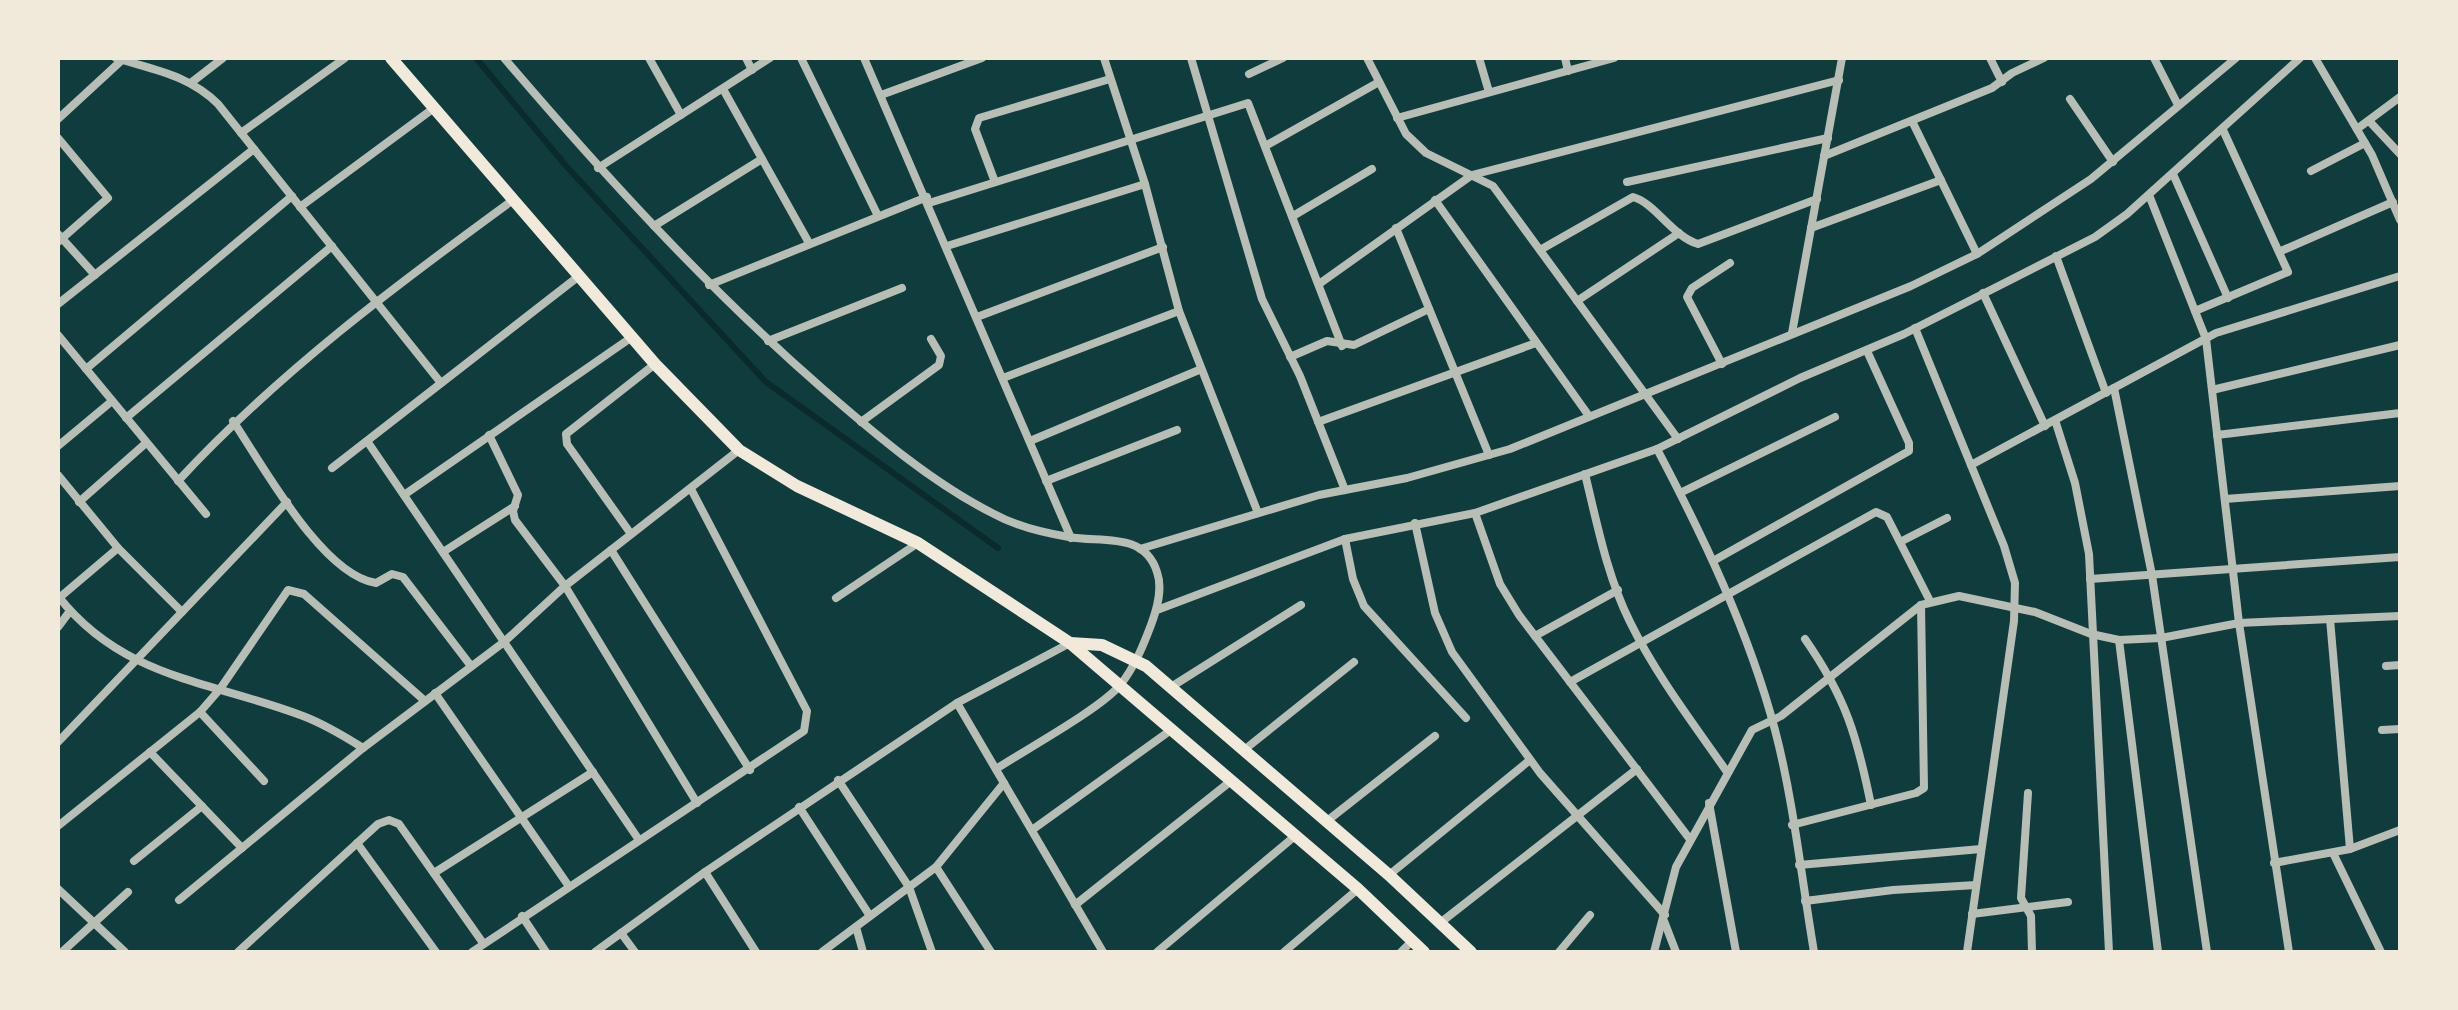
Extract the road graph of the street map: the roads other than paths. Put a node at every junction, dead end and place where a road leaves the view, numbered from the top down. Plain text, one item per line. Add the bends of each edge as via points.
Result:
1 (223, 58) edge
2 (345, 58) edge
3 (391, 58) edge
4 (504, 58) edge
5 (649, 58) edge
6 (746, 58) edge
7 (770, 58) edge
8 (801, 58) edge
9 (864, 58) edge
10 (982, 58) edge
11 (1104, 58) edge
12 (1191, 58) edge
13 (1283, 58) edge
14 (1367, 58) edge
15 (1479, 58) edge
16 (1565, 58) edge
17 (1614, 58) edge
18 (1843, 58) edge
19 (1990, 58) edge
20 (2044, 58) edge
21 (2154, 58) edge
22 (2235, 58) edge
23 (2300, 58) edge
24 (2315, 58) edge
25 (119, 59) edge
26 (752, 70) junction
27 (1568, 71) junction
28 (1249, 74) dead end
29 (1110, 79) junction
30 (1839, 80) junction
31 (192, 82) junction
32 (1379, 82) junction
33 (2002, 82) junction
34 (723, 89) junction
35 (1489, 92) junction
36 (881, 95) junction
37 (2400, 97) edge
38 (2070, 99) dead end
39 (2178, 105) junction
40 (434, 108) junction
41 (1208, 114) junction
42 (681, 115) junction
43 (1397, 118) junction
44 (58, 119) edge
45 (1912, 121) junction
46 (2370, 122) junction
47 (2357, 129) junction
48 (2223, 130) junction
49 (241, 133) junction
50 (58, 138) edge
51 (1828, 138) junction
52 (1130, 139) junction
53 (2365, 143) junction
54 (1267, 145) junction
55 (254, 149) junction
56 (2400, 154) edge
57 (1824, 156) junction
58 (762, 159) junction
59 (2113, 162) junction
60 (598, 168) junction
61 (1372, 169) dead end
62 (2311, 171) dead end
63 (2173, 174) junction
64 (1472, 175) junction
65 (1941, 180) junction
66 (995, 182) junction
67 (1627, 182) dead end
68 (1145, 184) junction
69 (2149, 195) junction
70 (292, 196) junction
71 (1817, 199) junction
72 (513, 200) junction
73 (928, 200) junction
74 (1435, 200) junction
75 (2393, 202) junction
76 (300, 207) junction
77 (878, 216) junction
78 (1293, 216) junction
79 (2400, 220) edge
80 (654, 226) junction
81 (1396, 228) junction
82 (1811, 228) junction
83 (1679, 233) junction
84 (59, 238) edge
85 (809, 243) junction
86 (332, 246) junction
87 (947, 246) junction
88 (1163, 247) junction
89 (1540, 250) junction
90 (2281, 251) junction
91 (1977, 254) junction
92 (2056, 256) junction
93 (1730, 263) dead end
94 (95, 275) junction
95 (579, 276) junction
96 (2400, 276) edge
97 (1319, 284) junction
98 (709, 285) junction
99 (902, 288) dead end
100 (1983, 293) junction
101 (2228, 298) junction
102 (375, 301) junction
103 (1577, 301) junction
104 (58, 304) edge
105 (1429, 309) junction
106 (1179, 311) junction
107 (2195, 311) junction
108 (977, 317) junction
109 (1915, 328) junction
110 (1792, 333) junction
111 (58, 335) edge
112 (632, 337) junction
113 (931, 339) dead end
114 (2206, 339) junction
115 (768, 341) junction
116 (1536, 343) junction
117 (2400, 345) edge
118 (1342, 346) junction
119 (1867, 351) junction
120 (1290, 357) junction
121 (655, 364) junction
122 (1722, 364) junction
123 (86, 369) junction
124 (1199, 370) junction
125 (1456, 372) junction
126 (1003, 378) junction
127 (441, 383) junction
128 (2110, 390) junction
129 (2212, 390) junction
130 (1646, 395) junction
131 (112, 401) junction
132 (2400, 413) edge
133 (1589, 416) junction
134 (1835, 417) dead end
135 (126, 418) junction
136 (2055, 420) junction
137 (233, 421) junction
138 (861, 422) junction
139 (1318, 422) junction
140 (2045, 426) junction
141 (1177, 430) dead end
142 (489, 435) junction
143 (2217, 435) junction
144 (1678, 439) junction
145 (367, 441) junction
146 (1030, 441) junction
147 (146, 443) junction
148 (58, 446) edge
149 (1657, 449) junction
150 (739, 450) junction
151 (1489, 455) junction
152 (1971, 465) junction
153 (332, 468) dead end
154 (1585, 474) junction
155 (58, 475) edge
156 (178, 481) junction
157 (1046, 481) junction
158 (2400, 486) edge
159 (691, 489) junction
160 (1345, 490) junction
161 (1680, 493) junction
162 (404, 495) junction
163 (2225, 499) junction
164 (79, 502) junction
165 (287, 502) junction
166 (515, 506) junction
167 (1258, 513) junction
168 (1475, 513) junction
169 (206, 514) dead end
170 (1947, 518) dead end
171 (1415, 523) junction
172 (631, 534) junction
173 (1071, 538) junction
174 (1345, 539) junction
175 (1900, 542) junction
176 (918, 543) junction
177 (118, 548) junction
178 (1140, 549) junction
179 (611, 550) junction
180 (443, 552) junction
181 (2400, 557) edge
182 (1713, 561) junction
183 (2233, 569) junction
184 (2152, 575) junction
185 (2090, 579) junction
186 (565, 586) junction
187 (1618, 590) junction
188 (1728, 596) junction
189 (59, 597) edge
190 (836, 598) dead end
191 (1926, 603) junction
192 (1301, 605) dead end
193 (2014, 606) junction
194 (1157, 610) junction
195 (70, 611) junction
196 (182, 612) junction
197 (2400, 616) edge
198 (2330, 619) junction
199 (2239, 623) junction
200 (58, 627) edge
201 (2091, 634) junction
202 (1535, 636) junction
203 (2161, 638) junction
204 (1805, 639) dead end
205 (2119, 640) junction
206 (504, 642) junction
207 (1070, 643) junction
208 (1642, 643) junction
209 (1137, 660) junction
210 (135, 662) junction
211 (1354, 662) dead end
212 (2400, 665) edge
213 (471, 666) junction
214 (2386, 666) dead end
215 (1830, 675) junction
216 (1570, 682) junction
217 (1119, 687) junction
218 (1171, 687) junction
219 (220, 689) junction
220 (435, 693) junction
221 (425, 701) junction
222 (957, 703) junction
223 (200, 712) junction
224 (1466, 718) dead end
225 (1772, 721) junction
226 (2400, 729) edge
227 (1171, 730) junction
228 (2382, 730) dead end
229 (1435, 736) dead end
230 (58, 742) edge
231 (363, 748) junction
232 (1244, 750) junction
233 (150, 752) junction
234 (1530, 760) junction
235 (996, 769) junction
236 (1637, 769) junction
237 (750, 770) junction
238 (593, 772) junction
239 (1727, 772) junction
240 (838, 780) junction
241 (264, 781) dead end
242 (1231, 781) junction
243 (1004, 783) junction
244 (2028, 793) dead end
245 (697, 803) junction
246 (1709, 803) junction
247 (1871, 805) junction
248 (202, 806) junction
249 (799, 807) junction
250 (1577, 816) junction
251 (62, 817) edge
252 (521, 817) junction
253 (1327, 821) junction
254 (1792, 825) junction
255 (58, 826) edge
256 (1032, 830) junction
257 (2400, 831) edge
258 (1295, 836) junction
259 (1689, 838) junction
260 (639, 840) junction
261 (357, 843) junction
262 (242, 848) junction
263 (1981, 849) junction
264 (2350, 849) junction
265 (2333, 853) junction
266 (134, 861) dead end
267 (2274, 863) junction
268 (1799, 865) junction
269 (936, 867) junction
270 (705, 872) junction
271 (434, 873) junction
272 (1389, 875) junction
273 (568, 885) junction
274 (1976, 885) junction
275 (909, 887) junction
276 (58, 889) edge
277 (1358, 889) junction
278 (128, 892) dead end
279 (179, 900) dead end
280 (1805, 901) junction
281 (2068, 902) dead end
282 (1075, 905) junction
283 (2025, 908) junction
284 (1972, 914) junction
285 (1590, 915) dead end
286 (522, 916) junction
287 (870, 916) junction
288 (1665, 918) junction
289 (94, 923) junction
290 (1440, 923) junction
291 (856, 927) junction
292 (621, 933) junction
293 (1413, 940) junction
294 (483, 943) junction
295 (62, 952) edge
296 (125, 952) edge
297 (238, 952) edge
298 (436, 952) edge
299 (472, 952) edge
300 (546, 952) edge
301 (595, 952) edge
302 (635, 952) edge
303 (756, 952) edge
304 (822, 952) edge
305 (863, 952) edge
306 (932, 952) edge
307 (991, 952) edge
308 (1103, 952) edge
309 (1157, 952) edge
310 (1284, 952) edge
311 (1401, 952) edge
312 (1424, 952) edge
313 (1471, 952) edge
314 (1559, 952) edge
315 (1654, 952) edge
316 (1676, 952) edge
317 (1736, 952) edge
318 (1814, 952) edge
319 (1967, 952) edge
320 (2032, 952) edge
321 (2109, 952) edge
322 (2158, 952) edge
323 (2207, 952) edge
324 (2289, 952) edge
325 (2381, 952) edge

1 - 31 street
2 - 49 street
3 - 40 main road
4 - 60 street
5 - 42 street
6 - 26 street
7 - 26 street
8 - 77 street
9 - 36 street
10 - 36 street
11 - 29 street
12 - 41 street
13 - 28 street
14 - 32 street
15 - 35 street
16 - 27 street
17 - 27 street
18 - 30 street
19 - 33 street
20 - 33 street
21 - 39 street
22 - 39 street
23 - 48 street
24 - 47 street
25 - 31 street
25 - 44 street
26 - 34 street
27 - 35 street
29 - 52 street
29 - 66 street via 979,118 975,129
30 - 51 street
30 - 64 street
31 - 49 street
32 - 43 street
32 - 54 street
33 - 45 street
34 - 42 street
34 - 58 street
35 - 43 street
36 - 73 street
37 - 46 street
38 - 59 street
39 - 59 street
40 - 72 main road
40 - 76 street
41 - 52 street
41 - 54 street via 1248,103
41 - 120 street via 1262,299
42 - 60 street
43 - 64 street via 1426,153
45 - 57 street
45 - 65 street
46 - 47 street
46 - 56 street
47 - 53 street
48 - 63 street
48 - 90 street
49 - 55 street
50 - 84 street via 108,198
51 - 57 street
51 - 67 street
52 - 66 street
52 - 68 street
53 - 62 street
53 - 75 street
54 - 78 street
55 - 70 street
55 - 94 street
57 - 71 street
58 - 80 street
58 - 85 street
59 - 91 street
60 - 80 street
61 - 78 street
63 - 69 street
63 - 101 street
64 - 74 street
64 - 89 street via 1493,186
65 - 82 street
65 - 91 street
66 - 73 street
68 - 87 street
68 - 88 street
69 - 92 street via 2095,237
69 - 107 street
70 - 76 street
70 - 123 street
71 - 82 street
71 - 83 street via 1702,243
72 - 95 main road
72 - 102 street
73 - 77 street
73 - 87 street
74 - 81 street
74 - 116 street
75 - 79 street
75 - 90 street
76 - 86 street
77 - 85 street
78 - 97 street
80 - 98 street
81 - 97 street
81 - 105 street
82 - 110 street
83 - 89 street via 1633,197
83 - 103 street
84 - 94 street
85 - 98 street
86 - 102 street
86 - 135 street
87 - 108 street
88 - 106 street
88 - 108 street
89 - 103 street
90 - 101 street via 2288,266 2285,276
91 - 110 street
92 - 100 street
92 - 128 street
93 - 122 street via 1687,297
94 - 104 street
95 - 112 main road
95 - 127 street
96 - 114 street
97 - 118 street
98 - 115 street
99 - 115 street
100 - 109 street
100 - 140 street
101 - 107 street
102 - 127 street
102 - 137 street
103 - 130 street
105 - 118 street
105 - 125 street
106 - 124 street
106 - 126 street
107 - 114 street
108 - 126 street
109 - 119 street
109 - 152 street
110 - 122 street
111 - 123 street
112 - 121 main road
112 - 142 street
113 - 138 street via 941,356 939,365
114 - 128 street
114 - 129 street
115 - 138 street
116 - 125 street
116 - 133 street
117 - 129 street
118 - 120 street via 1327,341
119 - 144 street
119 - 182 street via 1909,451
120 - 139 street
121 - 150 main road
121 - 172 street via 566,434 567,444
122 - 130 street
123 - 131 street
124 - 146 street
124 - 167 street
125 - 139 street
125 - 151 street
126 - 146 street
127 - 145 street
128 - 136 street
128 - 184 street
129 - 143 street
130 - 133 street
130 - 144 street
131 - 135 street
131 - 148 street
132 - 143 street
133 - 151 street
134 - 161 street
135 - 147 street
136 - 140 street
136 - 185 street via 2075,483
137 - 156 street
137 - 165 street
138 - 173 street via 994,514
139 - 160 street
140 - 152 street
141 - 157 street
142 - 162 street
142 - 166 street via 517,492
143 - 163 street
144 - 149 street
145 - 153 street
145 - 162 street
146 - 157 street
147 - 156 street
147 - 164 street
149 - 154 street
149 - 161 street
150 - 159 street
150 - 176 main road via 797,486
151 - 160 street
152 - 193 street via 2004,546 2015,583
154 - 168 street
154 - 187 street
155 - 164 street
156 - 169 street
157 - 173 street
158 - 163 street
159 - 172 street
159 - 237 street via 807,711 799,737
160 - 167 street
161 - 182 street
162 - 180 street
163 - 183 street
164 - 177 street
165 - 196 street
165 - 213 street via 313,538 362,580 376,583 392,574 403,577
166 - 180 street
166 - 186 street via 515,520
167 - 178 street
168 - 171 street
168 - 202 street via 1500,584
170 - 175 street
171 - 174 street
171 - 234 street via 1435,613 1452,652
172 - 179 street
173 - 178 street via 1120,539
174 - 194 street
174 - 224 street via 1364,606
175 - 188 street via 1880,512
175 - 191 street
176 - 190 street
176 - 207 main road
177 - 189 street
177 - 196 street
178 - 194 street via 1157,571
179 - 186 street
179 - 237 street
180 - 206 street
181 - 183 street
182 - 188 street
183 - 184 street
183 - 199 street
184 - 185 street
184 - 203 street
185 - 201 street
186 - 206 street
186 - 245 street
187 - 202 street
187 - 208 street
188 - 208 street
188 - 225 street
189 - 195 street
191 - 193 street via 1959,596
191 - 215 street
191 - 247 street via 1925,785 1919,792
192 - 218 street
193 - 201 street
193 - 263 street
194 - 209 street
195 - 200 street
195 - 210 street via 93,635
196 - 210 street
197 - 198 street
198 - 199 street
198 - 264 street
199 - 203 street
199 - 267 street
201 - 205 street
201 - 321 street
202 - 216 street
203 - 205 street
203 - 323 street
204 - 215 street
205 - 322 street
206 - 213 street
206 - 238 street
207 - 209 main road via 1102,645
207 - 217 main road
207 - 222 street
208 - 216 street
208 - 239 street
209 - 217 street
209 - 218 main road
210 - 219 street
210 - 230 street
211 - 232 street
212 - 214 street
213 - 220 street
215 - 225 street
215 - 247 street via 1858,738
216 - 236 street
217 - 227 main road
217 - 235 street
218 - 232 main road
219 - 221 street via 283,592 294,589
219 - 223 street
219 - 231 street via 304,716
220 - 221 street
220 - 252 street
221 - 231 street
222 - 235 street
222 - 240 street
223 - 233 street
223 - 241 street
225 - 239 street via 1752,730
225 - 254 street
226 - 228 street
227 - 242 main road
227 - 256 street
229 - 253 street
231 - 262 street
232 - 253 main road
233 - 248 street
233 - 251 street
234 - 250 street
234 - 272 street
235 - 243 street
236 - 250 street
236 - 259 street
237 - 245 street
238 - 252 street
238 - 260 street
239 - 246 street
240 - 249 street
240 - 275 street
242 - 258 main road
242 - 282 street
243 - 256 street
243 - 269 street
244 - 283 street via 2021,898
245 - 260 street
246 - 259 street
246 - 317 street
247 - 254 street
248 - 262 street
248 - 266 street
249 - 270 street
249 - 287 street
250 - 288 street
250 - 290 street
251 - 255 street
252 - 271 street
252 - 273 street
253 - 272 main road
254 - 268 street
256 - 282 street
257 - 264 street
258 - 277 main road
258 - 309 street
259 - 288 street via 1676,867
260 - 273 street
261 - 271 street via 378,824 394,822
261 - 297 street
261 - 298 street
262 - 279 street
263 - 268 street
263 - 274 street
264 - 265 street
265 - 267 street
265 - 325 street
267 - 324 street
268 - 280 street
269 - 275 street
269 - 307 street
270 - 292 street
270 - 303 street
271 - 294 street
272 - 290 main road
273 - 286 street
274 - 280 street
274 - 284 street
275 - 287 street
275 - 306 street
276 - 289 street
277 - 293 main road
277 - 310 street
278 - 289 street
280 - 318 street
281 - 283 street
282 - 308 street
283 - 284 street
283 - 320 street via 2031,916
284 - 319 street
285 - 314 street
286 - 294 street
286 - 300 street
287 - 291 street
288 - 315 street
288 - 316 street
289 - 295 street
289 - 296 street
290 - 313 main road
291 - 304 street
291 - 305 street
292 - 301 street
292 - 302 street
293 - 311 street
293 - 312 main road
294 - 299 street

